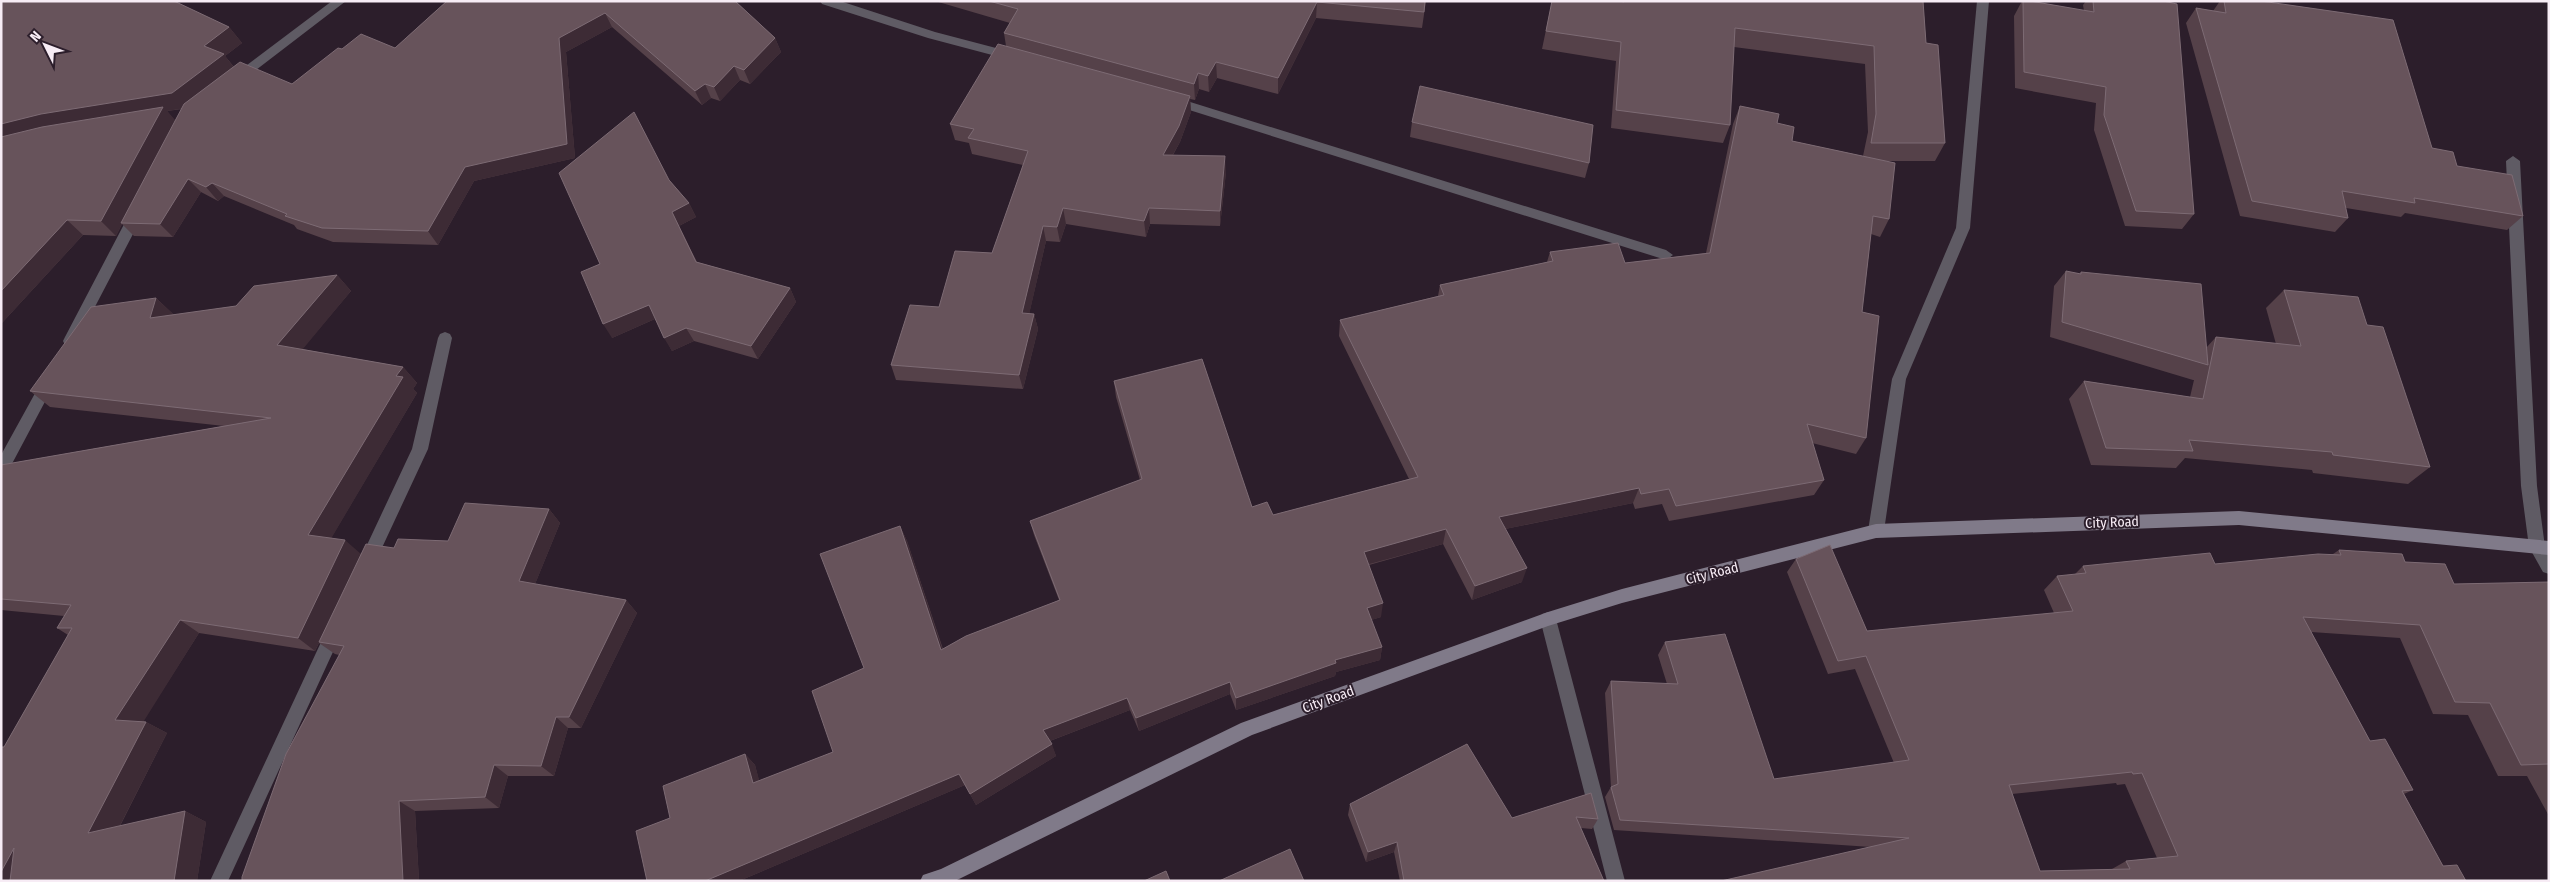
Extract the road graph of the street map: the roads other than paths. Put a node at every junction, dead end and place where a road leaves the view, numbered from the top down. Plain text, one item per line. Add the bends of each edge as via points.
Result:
1 (340, 1) edge
2 (826, 1) edge
3 (1983, 1) edge
4 (1027, 60) edge
5 (228, 85) edge
6 (1159, 96) edge
7 (2514, 162) dead end
8 (144, 201) edge
9 (1666, 255) dead end
10 (445, 338) dead end
11 (1, 470) edge
12 (1876, 531) junction
13 (2543, 548) edge
14 (2549, 567) edge
15 (359, 579) edge
16 (342, 614) edge
17 (1548, 619) junction
18 (939, 879) edge
19 (219, 881) edge
20 (1616, 881) edge

1 - 5 street
2 - 4 street via 932,35
3 - 12 street via 1963,228 1899,379
6 - 9 street
7 - 13 street via 2529,486
8 - 11 street
10 - 15 street via 420,449
12 - 13 main road, City Road via 2239,518
12 - 17 main road, City Road via 1622,596
13 - 14 street
16 - 19 street
17 - 18 main road, City Road via 1247,729
17 - 20 street

